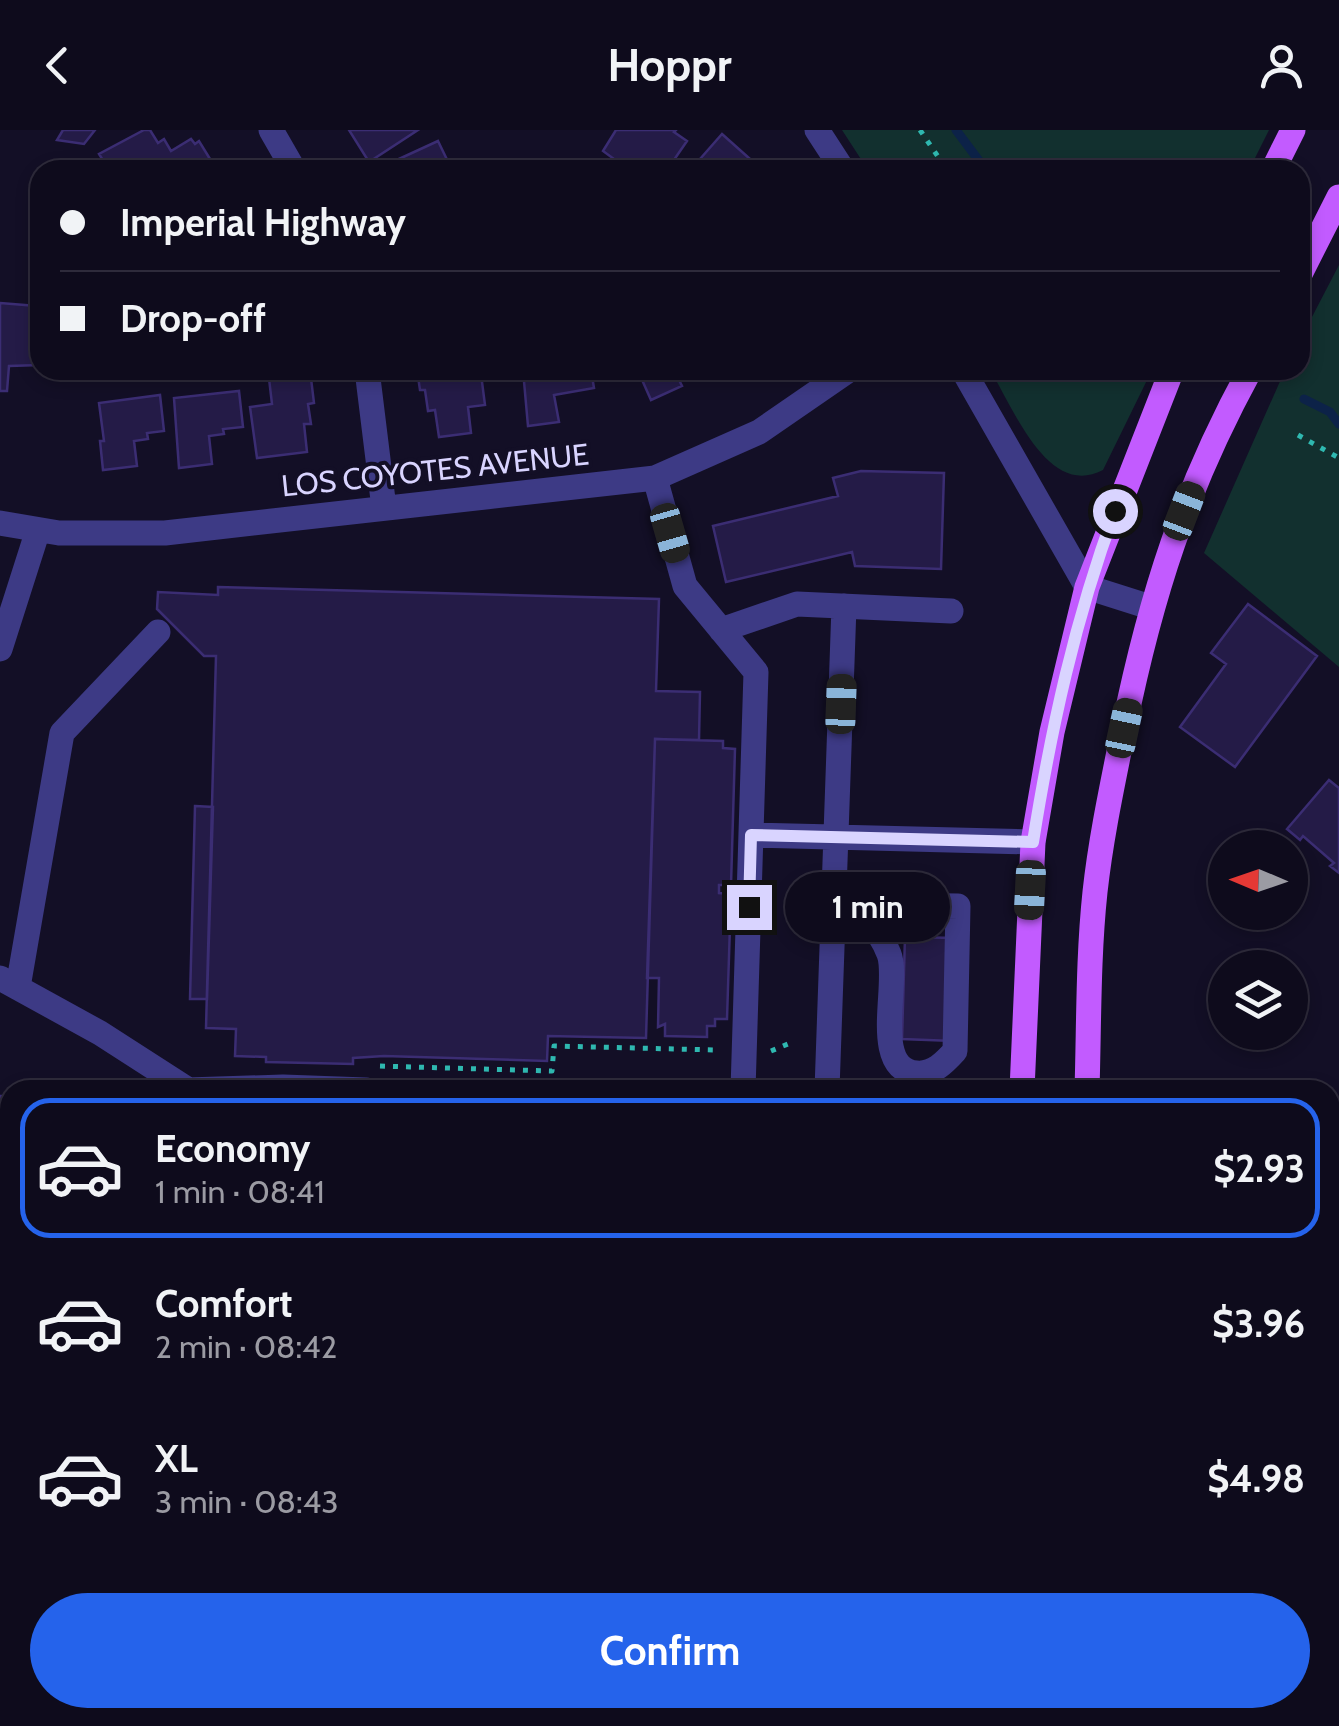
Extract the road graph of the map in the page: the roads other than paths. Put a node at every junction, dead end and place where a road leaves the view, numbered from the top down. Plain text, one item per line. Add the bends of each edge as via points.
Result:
1 (271, 130) edge
2 (817, 130) edge
3 (1294, 130) edge
4 (288, 160) edge
5 (836, 160) edge
6 (1278, 160) edge
7 (1339, 196) edge
8 (1310, 254) edge
9 (367, 380) edge
10 (835, 380) edge
11 (968, 380) edge
12 (1168, 380) edge
13 (1245, 380) edge
14 (655, 478) junction
15 (384, 508) junction
16 (0, 523) edge
17 (38, 530) junction
18 (1087, 587) junction
19 (844, 606) junction
20 (1150, 607) junction
21 (951, 611) dead end
22 (721, 630) junction
23 (158, 632) dead end
24 (0, 649) edge
25 (751, 835) junction
26 (836, 838) junction
27 (1033, 842) junction
28 (834, 904) junction
29 (9, 982) edge
30 (173, 1080) edge
31 (743, 1080) edge
32 (827, 1080) edge
33 (1022, 1080) edge
34 (1087, 1080) edge

1 - 4 street
2 - 5 street
3 - 6 main road
7 - 8 main road
9 - 15 street
10 - 14 street, LOS COYOTES AVENUE via 759,432
11 - 18 street
12 - 18 main road
13 - 20 main road via 1199,470
14 - 15 street, LOS COYOTES AVENUE
14 - 22 street via 685,586
15 - 17 street, LOS COYOTES AVENUE via 166,533
16 - 17 street, LOS COYOTES AVENUE
17 - 24 street
18 - 20 street
18 - 27 main road
19 - 21 street
19 - 22 street via 797,604
19 - 26 street
20 - 34 main road via 1100,852
22 - 25 street via 756,672
23 - 29 street via 62,733
25 - 26 street
25 - 31 street
26 - 27 street
26 - 28 street
27 - 33 main road
28 - 28 street via 958,906 955,1051 942,1065 926,1074 898,1063 890,1044 891,957 871,922
28 - 32 street
29 - 30 street

